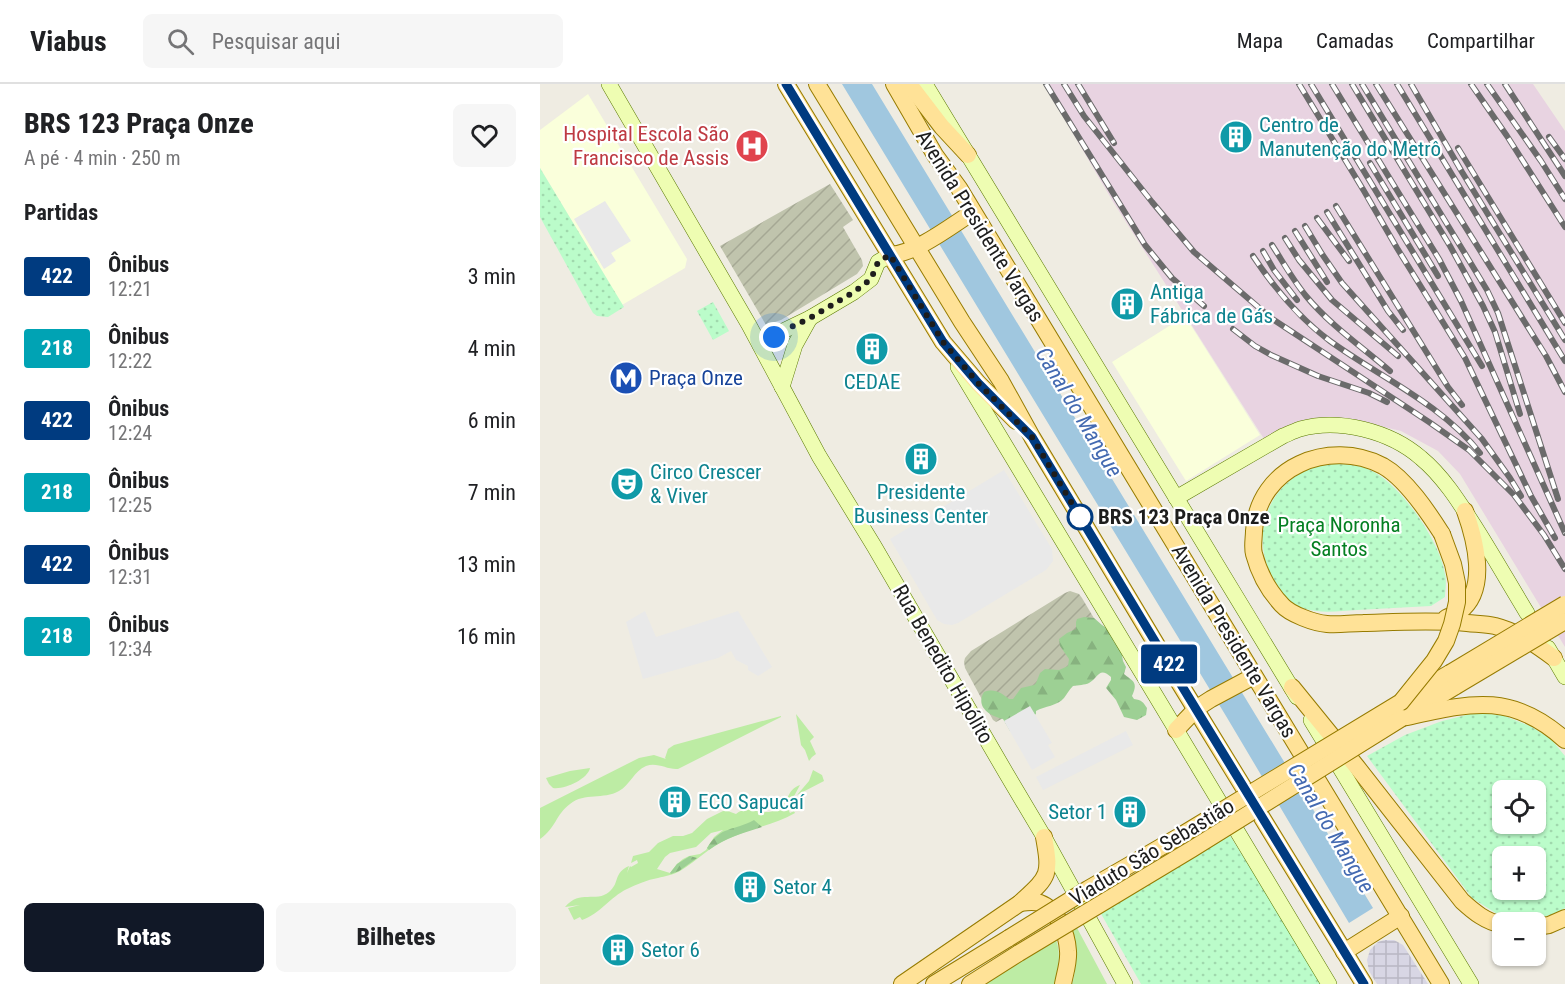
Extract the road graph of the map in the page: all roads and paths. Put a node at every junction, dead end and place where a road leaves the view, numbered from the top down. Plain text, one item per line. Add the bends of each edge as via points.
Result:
1 (609, 84) edge
2 (786, 84) edge
3 (817, 84) edge
4 (894, 84) edge
5 (909, 84) edge
6 (926, 84) edge
7 (968, 155) junction
8 (966, 217) junction
9 (916, 247) junction
10 (890, 255) junction
11 (810, 318) junction
12 (943, 342) junction
13 (760, 345) junction
14 (782, 387) junction
15 (1032, 437) junction
16 (1176, 498) junction
17 (1465, 511) junction
18 (1565, 603) edge
19 (1527, 613) dead end
20 (1440, 620) junction
21 (1565, 621) edge
22 (1545, 643) dead end
23 (1554, 658) junction
24 (1565, 677) edge
25 (1247, 680) junction
26 (1453, 680) junction
27 (1292, 687) junction
28 (1197, 708) junction
29 (1401, 710) junction
30 (1176, 730) junction
31 (1565, 740) edge
32 (1044, 837) junction
33 (1020, 903) junction
34 (1401, 916) junction
35 (1565, 918) edge
36 (1492, 921) edge
37 (1546, 925) edge
38 (1344, 952) junction
39 (902, 984) edge
40 (934, 984) edge
41 (970, 984) edge
42 (1063, 984) edge
43 (1125, 984) edge
44 (1329, 984) edge
45 (1364, 984) edge
46 (1441, 984) edge
47 (1472, 984) edge

1 - 13 main road, Rua Benedito Hipólito
2 - 10 main road
3 - 9 main road
4 - 8 main road, Avenida Presidente Vargas via 959,188
5 - 7 main road
6 - 7 main road, Avenida Presidente Vargas
7 - 16 main road, Avenida Presidente Vargas
8 - 9 main road
8 - 25 main road, Avenida Presidente Vargas
9 - 10 main road
9 - 15 main road
10 - 11 main road via 878,262 871,279
10 - 12 main road
11 - 13 main road
11 - 14 main road via 795,345
12 - 15 main road
12 - 30 main road
13 - 14 main road, Rua Benedito Hipólito
14 - 32 main road, Rua Benedito Hipólito
15 - 28 main road
16 - 17 main road via 1283,436 1322,425 1345,426 1374,432 1420,457
16 - 27 main road, Avenida Presidente Vargas
17 - 19 main road
17 - 20 main road via 1477,554 1474,591 1459,612
18 - 26 main road, bridge
20 - 23 main road via 1515,632
20 - 29 main road, bridge via 1326,624 1305,619 1283,607 1263,580 1253,552 1255,518 1267,490 1290,469 1310,459 1337,454 1360,457 1385,467 1407,486 1442,534 1457,583 1452,624 1446,641
21 - 26 main road, bridge
22 - 23 main road
23 - 24 main road
25 - 28 main road
25 - 34 main road, Avenida Presidente Vargas
26 - 29 main road, Viaduto São Sebastião, bridge
27 - 36 main road via 1462,901
27 - 47 main road, Avenida Presidente Vargas
28 - 30 main road
28 - 38 main road
29 - 31 main road via 1497,705 1528,714
29 - 40 main road, Viaduto São Sebastião, bridge via 1088,889
29 - 41 main road, Viaduto São Sebastião, bridge via 1192,849
30 - 44 main road
32 - 33 main road via 1048,871
32 - 43 main road, Rua Benedito Hipólito
33 - 39 main road
33 - 42 main road via 1035,902 1048,907 1063,928 1068,950
34 - 38 main road
34 - 46 main road, Avenida Presidente Vargas
35 - 37 main road
38 - 45 main road

